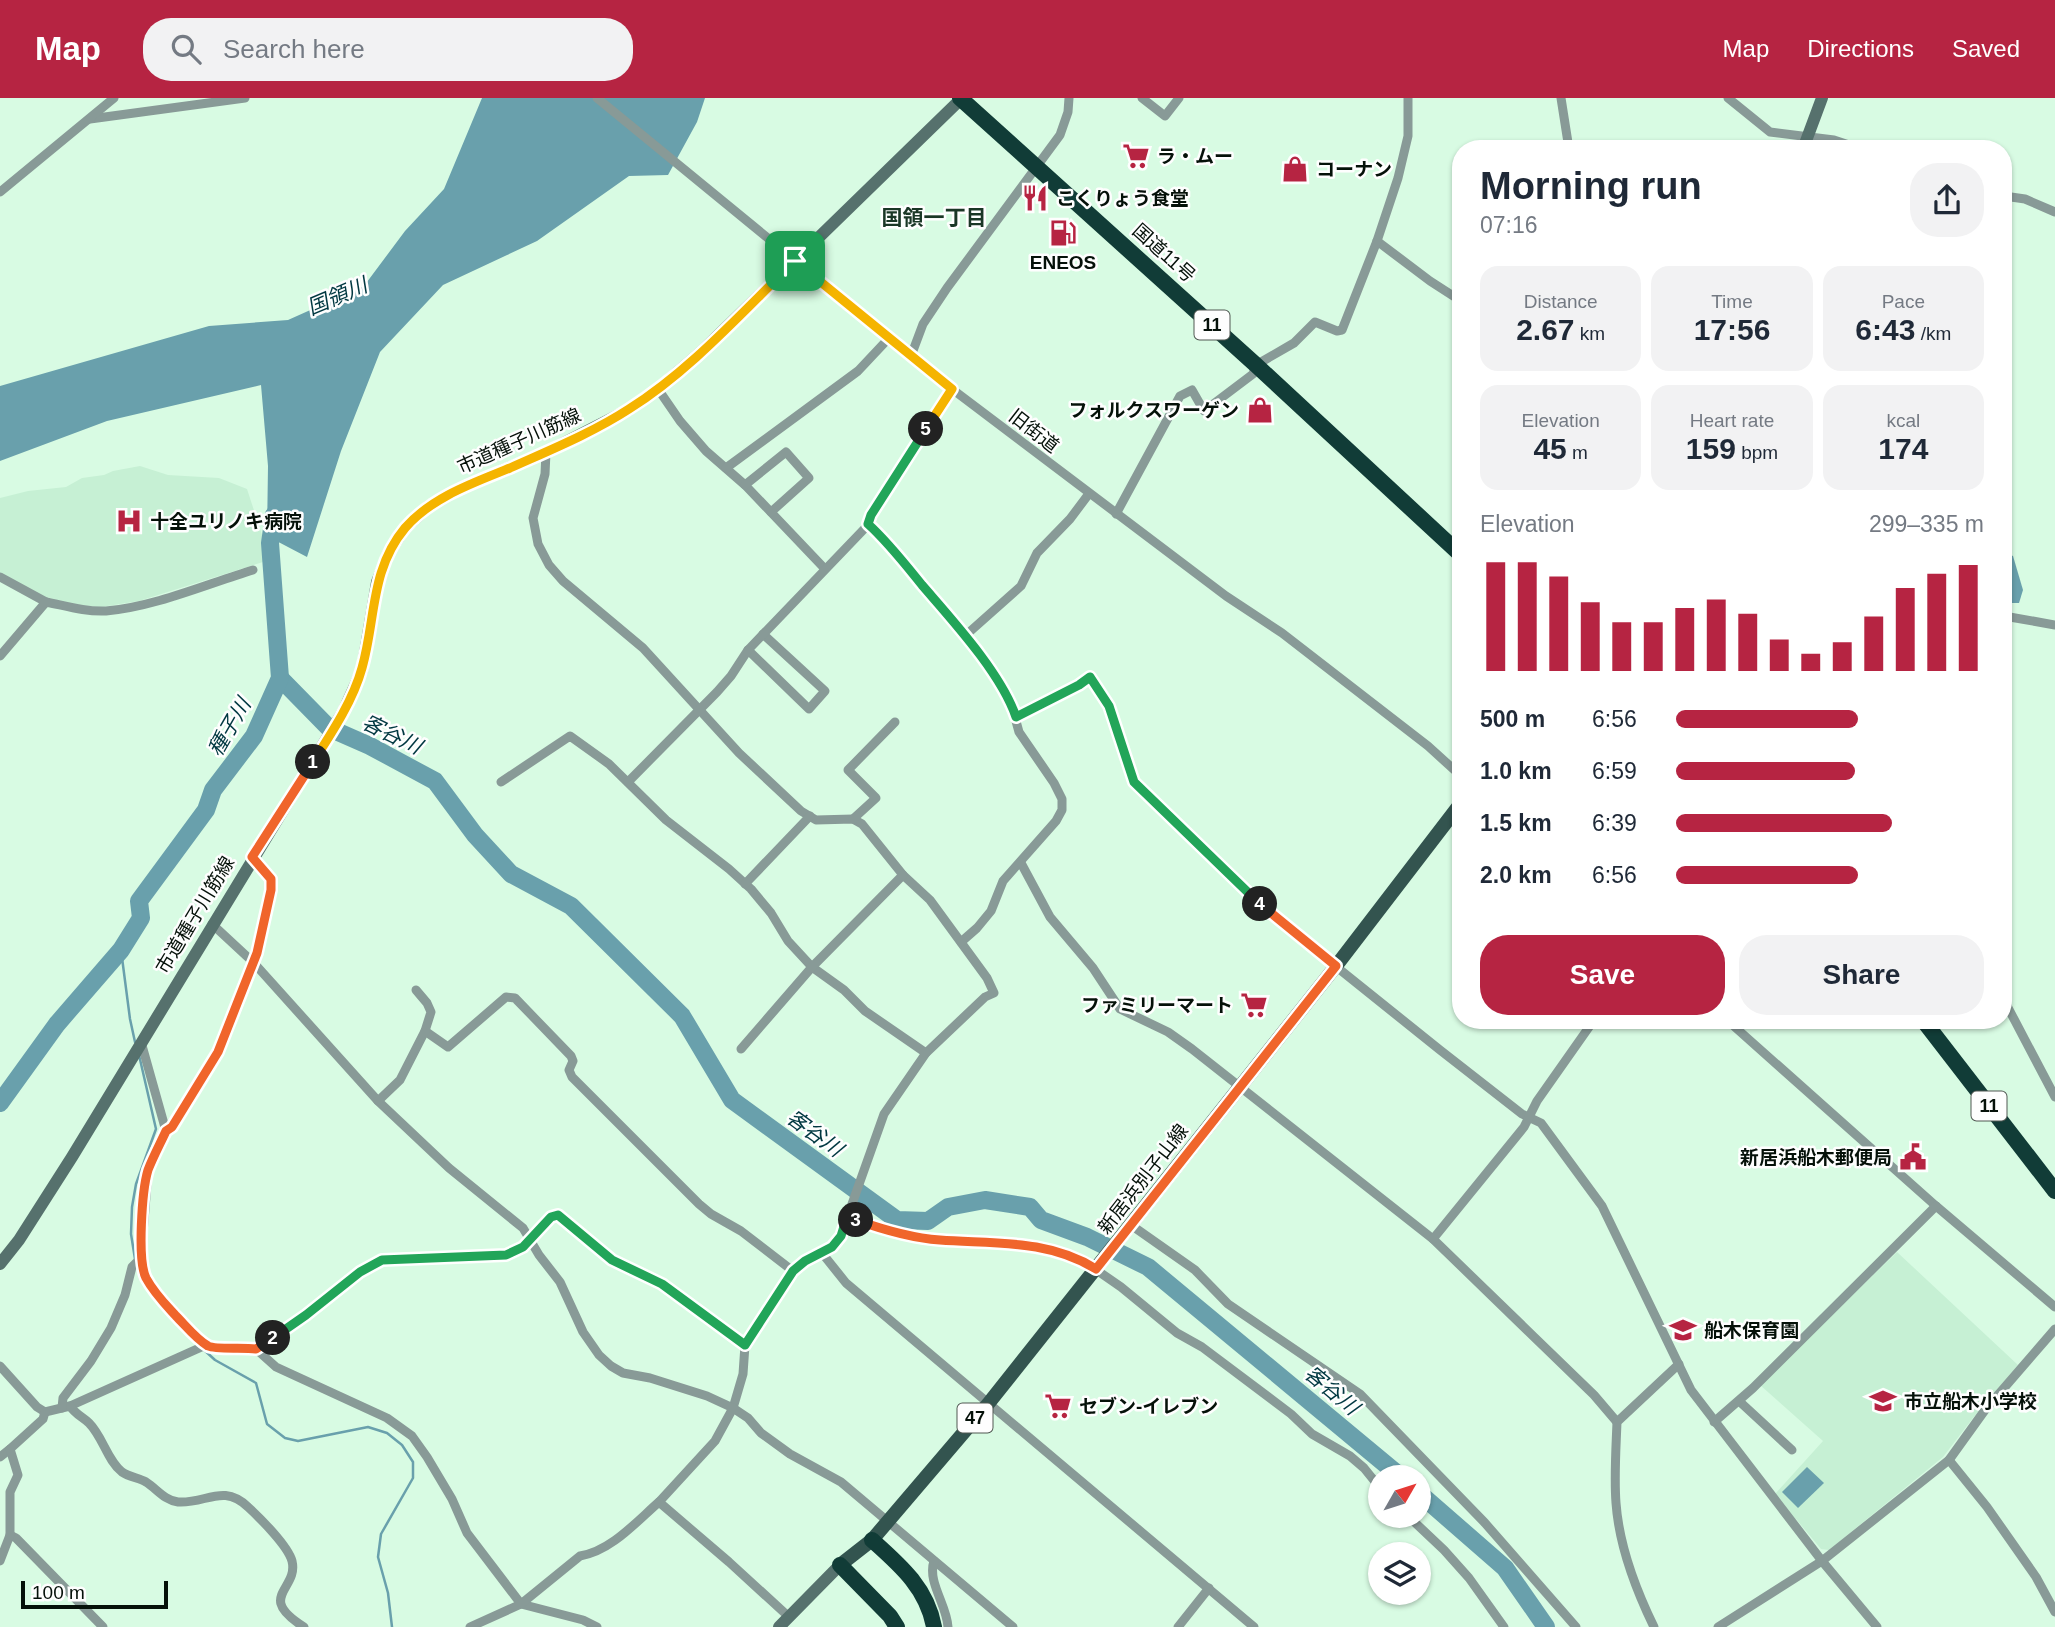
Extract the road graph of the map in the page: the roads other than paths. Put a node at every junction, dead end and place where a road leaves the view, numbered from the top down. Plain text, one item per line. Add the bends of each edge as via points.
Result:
1 (114, 98) edge
2 (245, 98) edge
3 (597, 98) edge
4 (1069, 98) edge
5 (1142, 98) edge
6 (1180, 98) edge
7 (1408, 98) edge
8 (1562, 98) edge
9 (1728, 98) edge
10 (1822, 98) edge
11 (960, 99) edge
12 (90, 118) junction
13 (1568, 140) edge
14 (1796, 140) edge
15 (1807, 140) edge
16 (1035, 165) junction
17 (0, 192) edge
18 (2012, 197) edge
19 (2055, 212) edge
20 (1377, 241) junction
21 (795, 261) junction
22 (1452, 295) edge
23 (889, 338) junction
24 (911, 356) junction
25 (1256, 365) junction
26 (658, 389) junction
27 (952, 389) junction
28 (546, 452) junction
29 (726, 468) junction
30 (745, 485) junction
31 (1088, 495) junction
32 (771, 512) junction
33 (1116, 514) junction
34 (868, 524) junction
35 (1452, 547) edge
36 (825, 569) junction
37 (253, 570) dead end
38 (0, 577) edge
39 (46, 602) junction
40 (2012, 617) edge
41 (2055, 625) edge
42 (763, 634) junction
43 (966, 635) junction
44 (748, 650) junction
45 (0, 656) edge
46 (698, 709) junction
47 (1016, 717) junction
48 (895, 722) dead end
49 (1452, 768) edge
50 (500, 782) dead end
51 (628, 782) junction
52 (1452, 815) edge
53 (810, 816) junction
54 (853, 819) junction
55 (252, 857) junction
56 (1021, 863) junction
57 (903, 875) junction
58 (745, 884) junction
59 (212, 924) junction
60 (961, 942) junction
61 (253, 962) junction
62 (1336, 966) junction
63 (813, 967) junction
64 (416, 990) dead end
65 (2012, 1014) edge
66 (1588, 1029) edge
67 (1737, 1029) edge
68 (1930, 1029) edge
69 (425, 1031) junction
70 (141, 1042) junction
71 (741, 1049) dead end
72 (926, 1053) junction
73 (1239, 1088) junction
74 (2055, 1097) edge
75 (378, 1101) junction
76 (1530, 1117) junction
77 (166, 1131) junction
78 (2055, 1191) edge
79 (1936, 1206) junction
80 (848, 1216) junction
81 (1129, 1227) junction
82 (1433, 1239) junction
83 (530, 1240) junction
84 (822, 1253) junction
85 (137, 1261) junction
86 (0, 1264) edge
87 (1099, 1266) junction
88 (793, 1271) junction
89 (2055, 1307) edge
90 (2055, 1329) edge
91 (205, 1345) junction
92 (745, 1345) junction
93 (256, 1349) junction
94 (1679, 1364) junction
95 (0, 1366) edge
96 (1739, 1401) junction
97 (988, 1404) junction
98 (66, 1407) junction
99 (733, 1408) junction
100 (45, 1412) junction
101 (1617, 1422) junction
102 (1714, 1422) junction
103 (9, 1449) junction
104 (1792, 1450) dead end
105 (0, 1457) edge
106 (1949, 1460) junction
107 (1368, 1473) edge
108 (659, 1502) junction
109 (888, 1521) junction
110 (1421, 1528) edge
111 (10, 1535) junction
112 (872, 1540) junction
113 (0, 1561) edge
114 (934, 1561) junction
115 (1822, 1561) junction
116 (840, 1566) junction
117 (1209, 1588) junction
118 (521, 1604) junction
119 (2055, 1612) edge
120 (784, 1622) edge
121 (103, 1627) edge
122 (304, 1627) edge
123 (470, 1627) edge
124 (597, 1627) edge
125 (897, 1627) edge
126 (934, 1627) edge
127 (948, 1627) edge
128 (1013, 1627) edge
129 (1178, 1627) edge
130 (1254, 1627) edge
131 (1504, 1627) edge
132 (1576, 1627) edge
133 (1654, 1627) edge
134 (1718, 1627) edge
135 (1877, 1627) edge

1 - 12 street
2 - 12 street
3 - 21 street, 旧街道
4 - 16 street via 1060,135
5 - 6 street via 1165,116
7 - 20 street via 1408,136
8 - 13 street
9 - 14 street via 1770,132
10 - 15 street
11 - 16 highway, 国道11号 / 11
11 - 21 street, 市道種子川筋線
12 - 17 street
16 - 24 street via 923,324
16 - 25 highway, 国道11号 / 11
18 - 19 street
20 - 22 street
20 - 25 street via 1342,330 1315,322 1294,343
21 - 23 street, 旧街道
21 - 26 street, 市道種子川筋線
23 - 24 street, 旧街道
23 - 29 street via 858,371
24 - 27 street, 旧街道
25 - 33 street via 1253,374 1204,411 1192,390 1180,396
25 - 35 highway, 国道11号 / 11
26 - 28 street, 市道種子川筋線 via 597,428
26 - 29 street via 680,421
27 - 31 street, 旧街道
27 - 34 street
28 - 46 street via 533,518 538,544 549,565 643,648
28 - 55 street, 市道種子川筋線 via 457,490 429,506 405,528 377,582 362,670 344,710
29 - 30 street
30 - 32 street
30 - 32 street via 786,452 809,478
31 - 33 street, 旧街道
31 - 43 street via 1037,553 1021,586
32 - 36 street
33 - 49 street, 旧街道 via 1282,633
34 - 36 street
34 - 43 street
36 - 42 street
37 - 39 street via 105,611
38 - 39 street
39 - 45 street
40 - 41 street
42 - 44 street
42 - 44 street via 825,691 808,709
43 - 47 street
44 - 46 street via 732,676
46 - 51 street
46 - 53 street via 738,753
47 - 56 street via 1018,732 1062,799 1056,821
47 - 62 street via 1090,677 1109,706 1134,782 1230,877
48 - 54 street via 848,770 876,798
50 - 51 street via 570,736
51 - 58 street via 666,820
52 - 62 main road, 新居浜別子山線 / 47
53 - 54 street via 816,820
53 - 58 street
54 - 57 street
55 - 59 street, 市道種子川筋線
55 - 61 street via 271,879
56 - 60 street via 1003,881 991,911
56 - 73 street via 1050,916 1093,968 1119,1009 1168,1032
57 - 60 street via 930,900
57 - 63 street
58 - 63 street
59 - 61 street
59 - 70 street, 市道種子川筋線
60 - 72 street via 994,993
61 - 75 street
61 - 77 street via 218,1052
62 - 73 main road, 新居浜別子山線 / 47
62 - 76 street
63 - 71 street
63 - 72 street via 864,1011
64 - 69 street via 431,1012
65 - 74 street
66 - 76 street
67 - 79 street
68 - 78 highway, 11
69 - 75 street via 400,1080
69 - 88 street via 448,1047 506,997 515,998 571,1056 572,1077 699,1204
70 - 77 street
70 - 86 street, 市道種子川筋線
72 - 80 street via 884,1114
73 - 81 main road, 新居浜別子山線 / 47
73 - 82 street
75 - 83 street via 449,1168 504,1210
76 - 82 street
76 - 94 street via 1556,1141 1602,1206
77 - 85 street via 148,1172
79 - 89 street
79 - 96 street
80 - 84 street via 841,1236
80 - 87 street via 898,1234 1019,1243
81 - 87 main road, 新居浜別子山線 / 47
81 - 132 street via 1195,1270 1228,1304 1360,1394 1485,1523
82 - 101 street
83 - 92 street via 558,1215 612,1260 662,1284
83 - 93 street via 506,1255 382,1260
83 - 99 street via 560,1282 583,1332 611,1366
84 - 88 street
84 - 97 street via 846,1283
85 - 91 street via 158,1296
85 - 98 street via 111,1328 63,1398
87 - 97 main road, 新居浜別子山線 / 47
87 - 107 street via 1177,1333
88 - 92 street
90 - 106 street
91 - 93 street
91 - 98 street
92 - 99 street
93 - 118 street via 276,1367 387,1418 412,1436 452,1499 467,1533
94 - 101 street
94 - 102 street
95 - 100 street
96 - 102 street
96 - 104 street
97 - 109 main road, 新居浜別子山線 / 47
97 - 117 street
98 - 100 street
98 - 122 street via 95,1430 123,1473 164,1497 177,1502 223,1494 248,1507 288,1552 293,1564 280,1597 282,1607
99 - 108 street via 715,1441
99 - 109 street via 790,1454 841,1482
100 - 103 street
101 - 133 street via 1618,1512 1627,1555
102 - 115 street
103 - 105 street
103 - 111 street via 18,1475 10,1492
106 - 115 street
106 - 119 street via 2036,1577
108 - 118 street via 607,1546 580,1556
108 - 120 street via 729,1562
109 - 112 main road, 新居浜別子山線 / 47
109 - 114 street
110 - 131 street via 1469,1578
111 - 113 street
111 - 121 street
112 - 116 main road, 新居浜別子山線 / 47
112 - 126 highway via 921,1590
114 - 127 street via 931,1570
114 - 128 street
115 - 134 street
115 - 135 street
116 - 120 street
116 - 125 highway
117 - 129 street
117 - 130 street
118 - 123 street
118 - 124 street

